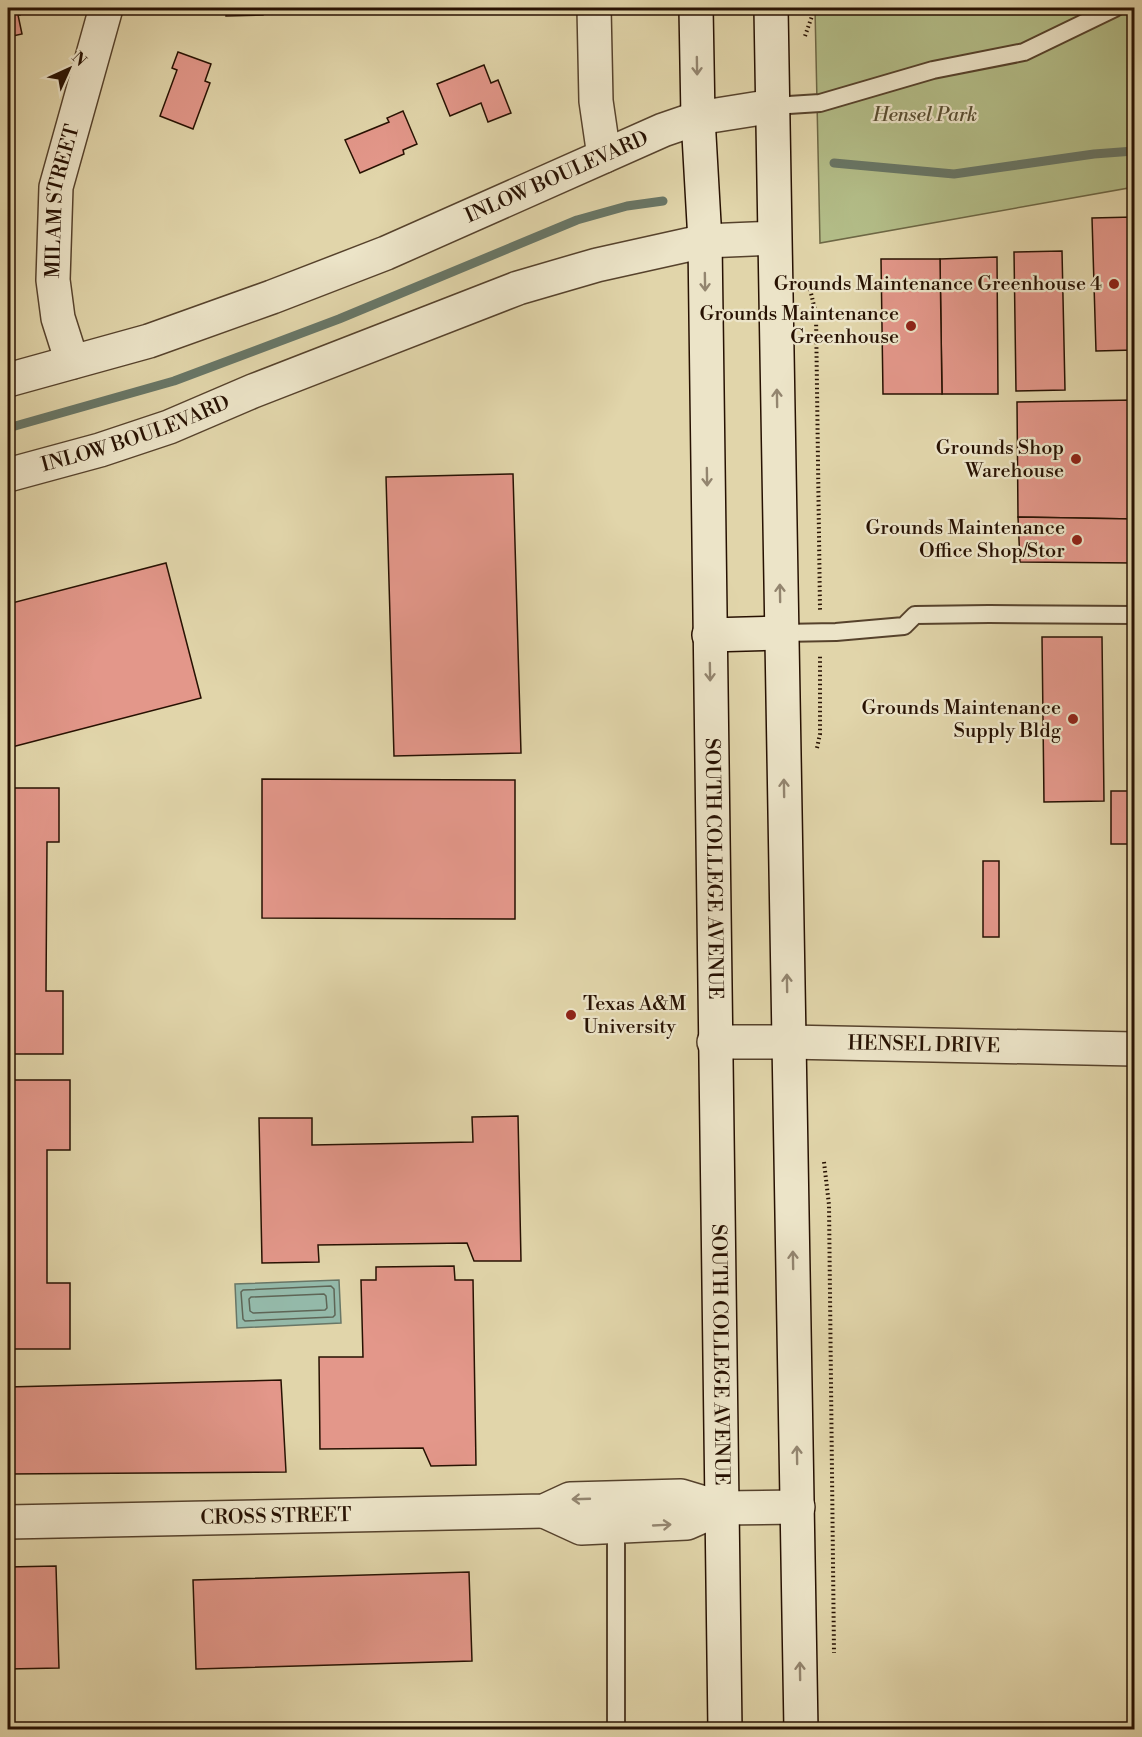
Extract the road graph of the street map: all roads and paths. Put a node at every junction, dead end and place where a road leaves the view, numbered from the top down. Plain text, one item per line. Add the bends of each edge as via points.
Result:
1 (106, 8) edge
2 (594, 8) edge
3 (696, 8) edge
4 (771, 8) edge
5 (812, 8) edge
6 (1115, 8) edge
7 (804, 39) dead end
8 (773, 106) junction
9 (698, 118) junction
10 (604, 156) junction
11 (774, 238) junction
12 (705, 241) junction
13 (807, 275) dead end
14 (72, 362) junction
15 (8, 380) edge
16 (8, 475) edge
17 (819, 602) dead end
18 (1134, 615) edge
19 (781, 633) junction
20 (709, 635) junction
21 (714, 1042) junction
22 (788, 1042) junction
23 (1134, 1049) edge
24 (823, 1156) dead end
25 (798, 1507) junction
26 (721, 1508) junction
27 (544, 1511) junction
28 (8, 1522) edge
29 (616, 1527) junction
30 (834, 1655) dead end
31 (616, 1730) edge
32 (725, 1730) edge
33 (801, 1730) edge

1 - 14 street, MILAM STREET via 56,187 53,280 58,318
2 - 10 street via 596,101
3 -> 9 street, SOUTH COLLEGE AVENUE
4 - 8 street
5 - 7 path
6 - 8 lane, INLOW BOULEVARD via 1024,52 933,70 820,103
8 - 9 street, INLOW BOULEVARD
8 - 11 street
9 - 10 street, INLOW BOULEVARD
9 - 12 street, SOUTH COLLEGE AVENUE
10 - 14 street, INLOW BOULEVARD via 386,253 149,341
11 - 12 street, INLOW BOULEVARD
19 -> 11 street
12 - 16 street, INLOW BOULEVARD via 597,265 518,288 169,427
12 -> 20 street, SOUTH COLLEGE AVENUE
13 - 17 path via 816,314
14 - 15 street, INLOW BOULEVARD
18 - 19 lane via 915,615 904,626
19 - 20 street
22 -> 19 street
20 -> 21 street, SOUTH COLLEGE AVENUE
21 - 22 street, HENSEL DRIVE
21 - 26 street, SOUTH COLLEGE AVENUE
22 - 23 street, HENSEL DRIVE
25 -> 22 street
24 - 30 path via 828,1205
25 - 26 street, CROSS STREET
33 -> 25 street
26 -> 27 street, CROSS STREET via 681,1496 570,1499
29 -> 26 street, CROSS STREET via 687,1523
26 - 32 street, SOUTH COLLEGE AVENUE
27 - 28 street, CROSS STREET
27 - 29 street, CROSS STREET via 581,1528
29 - 31 lane

